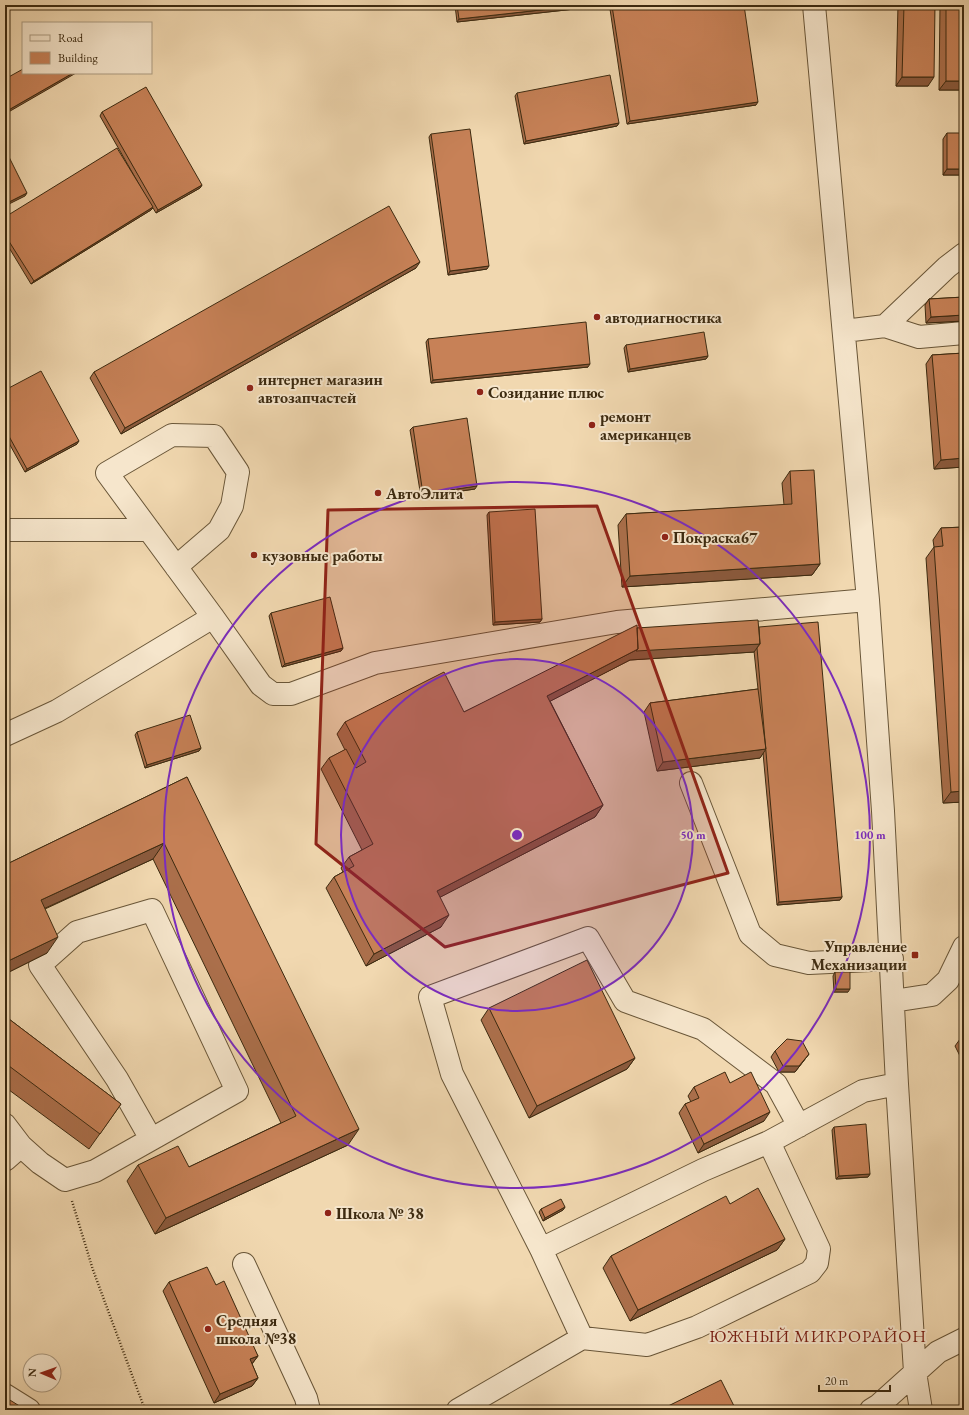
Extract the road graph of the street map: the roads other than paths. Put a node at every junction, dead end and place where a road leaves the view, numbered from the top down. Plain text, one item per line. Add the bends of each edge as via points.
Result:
1 (814, 5) edge
2 (964, 254) edge
3 (956, 269) edge
4 (885, 326) junction
5 (844, 331) junction
6 (964, 333) edge
7 (5, 530) edge
8 (148, 530) junction
9 (176, 567) junction
10 (868, 600) junction
11 (213, 618) junction
12 (5, 735) edge
13 (691, 783) dead end
14 (962, 956) edge
15 (892, 959) junction
16 (893, 1001) junction
17 (897, 1084) junction
18 (5, 1125) edge
19 (799, 1126) junction
20 (151, 1139) junction
21 (769, 1142) junction
22 (21, 1146) junction
23 (5, 1160) edge
24 (541, 1249) junction
25 (244, 1264) dead end
26 (582, 1338) junction
27 (964, 1339) edge
28 (915, 1372) junction
29 (5, 1395) edge
30 (470, 1407) edge
31 (29, 1410) edge
32 (309, 1410) edge
33 (871, 1410) edge
34 (921, 1410) edge

1 - 5 street
2 - 3 street
3 - 4 street
4 - 5 street
4 - 6 street via 918,337
5 - 10 street
7 - 8 street
8 - 9 street
8 - 9 street via 107,473 172,435 214,436 238,472 232,506 219,530
9 - 11 street
10 - 11 street via 617,622 375,663 291,694 273,694 261,685
10 - 15 street
11 - 12 street via 57,711
13 - 15 street via 750,934 775,955 809,963
14 - 16 street via 948,980 932,995
15 - 16 street
16 - 17 street
17 - 19 street via 863,1091
17 - 28 street
18 - 22 street
19 - 21 street
19 - 24 street via 776,1084 703,1029 626,1001 588,938 430,997 452,1074
20 - 20 street via 237,1091 152,910 77,932 40,965 117,1079
20 - 22 street via 96,1171 65,1180
21 - 24 street via 703,1170
21 - 26 street via 819,1249 817,1263 810,1272 697,1327 647,1345
22 - 23 street
24 - 26 street
25 - 32 street via 306,1398
26 - 30 street
27 - 28 street via 938,1352
28 - 33 street
28 - 34 street
29 - 31 street

